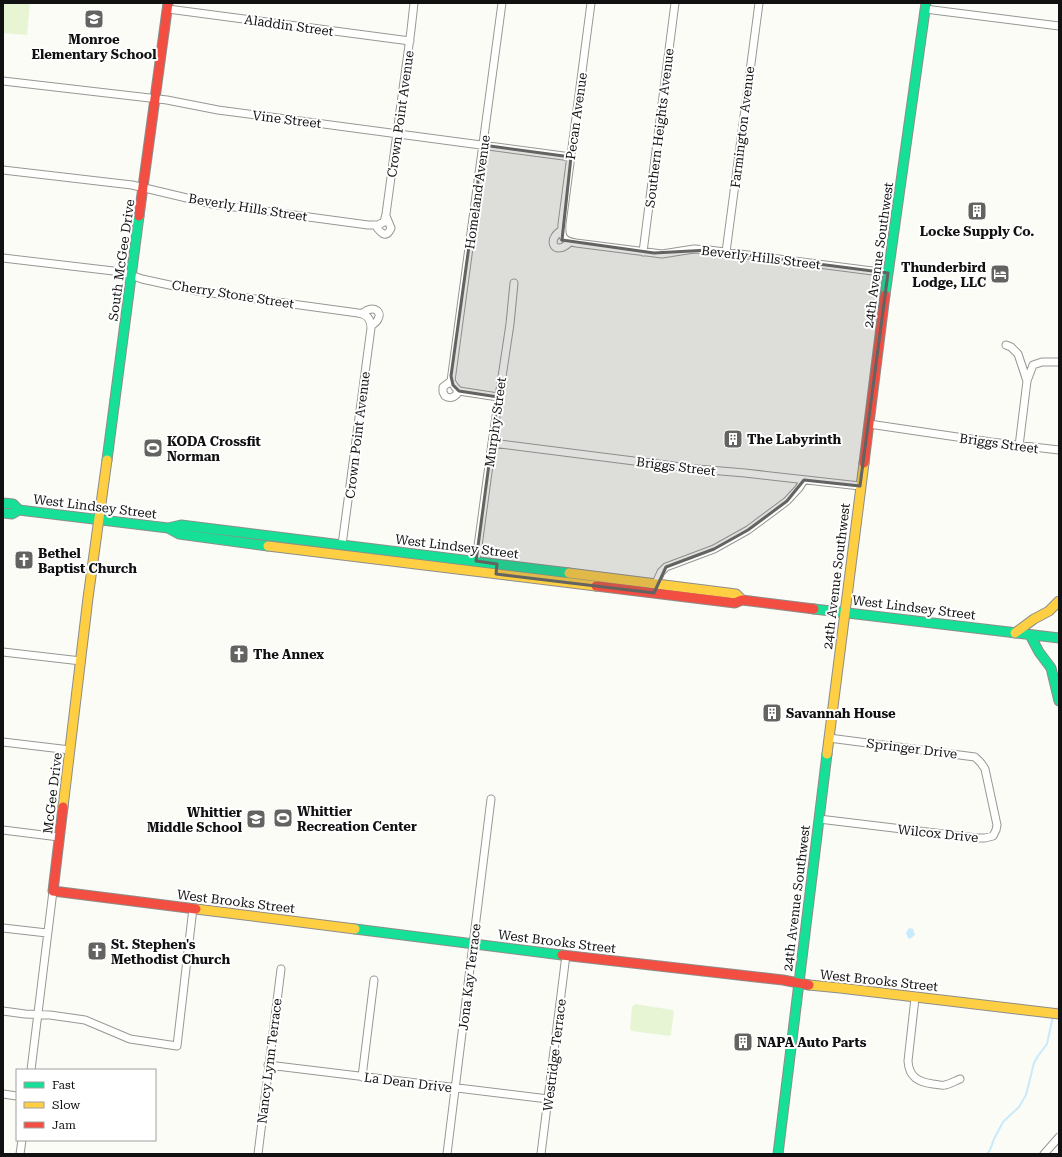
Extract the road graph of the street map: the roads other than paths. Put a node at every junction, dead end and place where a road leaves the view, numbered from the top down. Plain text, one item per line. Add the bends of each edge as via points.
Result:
1 (414, 3) edge
2 (502, 3) edge
3 (591, 3) edge
4 (675, 3) edge
5 (759, 3) edge
6 (168, 6) edge
7 (926, 6) edge
8 (1059, 26) edge
9 (410, 41) junction
10 (3, 81) edge
11 (155, 99) junction
12 (397, 134) junction
13 (483, 145) junction
14 (570, 157) junction
15 (3, 170) edge
16 (144, 187) junction
17 (386, 216) junction
18 (378, 224) junction
19 (562, 230) junction
20 (567, 240) junction
21 (643, 252) junction
22 (726, 252) junction
23 (3, 258) edge
24 (888, 273) junction
25 (132, 275) junction
26 (514, 283) dead end
27 (365, 315) junction
28 (371, 326) junction
29 (1006, 345) dead end
30 (1059, 362) edge
31 (451, 381) junction
32 (1027, 381) junction
33 (457, 390) junction
34 (498, 397) junction
35 (869, 424) junction
36 (492, 443) junction
37 (1020, 446) junction
38 (1059, 450) edge
39 (804, 480) junction
40 (860, 486) junction
41 (3, 503) edge
42 (19, 510) junction
43 (3, 513) edge
44 (99, 520) junction
45 (168, 528) junction
46 (263, 535) junction
47 (288, 538) junction
48 (262, 545) junction
49 (342, 545) junction
50 (286, 548) junction
51 (473, 561) junction
52 (497, 564) junction
53 (469, 570) junction
54 (496, 574) junction
55 (656, 584) junction
56 (683, 587) junction
57 (654, 593) junction
58 (682, 597) junction
59 (742, 600) junction
60 (1059, 600) edge
61 (844, 612) junction
62 (1015, 633) junction
63 (1030, 635) junction
64 (1059, 638) edge
65 (3, 652) edge
66 (81, 661) junction
67 (1059, 701) edge
68 (829, 738) junction
69 (3, 742) edge
70 (70, 750) junction
71 (986, 774) joint
72 (491, 799) dead end
73 (818, 819) junction
74 (3, 830) edge
75 (59, 837) junction
76 (52, 891) junction
77 (193, 908) junction
78 (3, 928) edge
79 (47, 933) junction
80 (473, 943) junction
81 (566, 955) junction
82 (281, 969) dead end
83 (374, 980) dead end
84 (799, 984) junction
85 (915, 998) junction
86 (3, 1011) edge
87 (1059, 1014) edge
88 (37, 1015) junction
89 (268, 1065) junction
90 (30, 1069) edge
91 (362, 1076) junction
92 (960, 1079) dead end
93 (455, 1088) junction
94 (3, 1094) edge
95 (16, 1096) edge
96 (548, 1099) junction
97 (1059, 1137) edge
98 (22, 1141) edge
99 (20, 1154) edge
100 (258, 1154) edge
101 (447, 1154) edge
102 (541, 1154) edge
103 (778, 1154) edge
104 (1044, 1154) edge

1 - 9 street, Crown Point Avenue
2 - 13 street, Homeland Avenue
3 - 14 street, Pecan Avenue
4 - 21 street, Southern Heights Avenue
5 - 22 street, Farmington Avenue
6 - 9 street, Aladdin Street
6 - 11 main road, South McGee Drive
7 - 8 street
7 - 24 main road, 24th Avenue Southwest
9 - 12 street, Crown Point Avenue
10 - 11 street, Vine Street
11 - 12 street, Vine Street
11 - 16 main road, South McGee Drive
12 - 13 street, Vine Street
12 - 17 street, Crown Point Avenue
13 - 14 street, Vine Street
13 - 31 street, Homeland Avenue
14 - 19 street, Pecan Avenue
15 - 16 street, Beverly Hills Street
16 - 18 street, Beverly Hills Street via 212,204
16 - 25 main road, South McGee Drive
17 - 18 street, Crown Point Avenue via 384,222
17 - 18 street, Beverly Hills Street via 391,228 389,232 379,232
19 - 20 street, Pecan Avenue
19 - 20 street, Pecan Avenue via 553,237 553,244 563,248
20 - 21 street, Beverly Hills Street
21 - 22 street, Beverly Hills Street via 662,254 702,249
22 - 24 street, Beverly Hills Street
23 - 25 street, Cherry Stone Street
24 - 35 main road, 24th Avenue Southwest
25 - 27 street, Cherry Stone Street via 197,291
25 - 44 main road, South McGee Drive
26 - 34 street, Murphy Street
27 - 28 street, Crown Point Avenue via 371,321
27 - 28 street, Crown Point Avenue via 367,310 378,311 379,319
28 - 49 street, Crown Point Avenue
29 - 32 street via 1018,354
30 - 32 street via 1033,365
31 - 33 street
31 - 33 street, Homeland Avenue via 443,388 445,396 455,397
32 - 37 street
33 - 34 street, Homeland Avenue
34 - 36 street, Murphy Street
35 - 37 street, Briggs Street
35 - 40 main road, 24th Avenue Southwest
36 - 39 street, Briggs Street
36 - 51 street, Murphy Street
37 - 38 street, Briggs Street
39 - 40 street, Briggs Street
39 - 55 street via 787,501 748,530 714,549 666,567
40 - 61 main road, 24th Avenue Southwest
41 - 42 main road, West Lindsey Street via 13,504
42 - 43 main road, West Lindsey Street via 12,514
42 - 44 main road, West Lindsey Street
44 - 45 main road, West Lindsey Street
44 - 66 main road, McGee Drive
45 - 46 main road, West Lindsey Street via 181,525
45 - 48 main road, West Lindsey Street via 179,534
46 - 47 main road, West Lindsey Street
46 - 48 main road
47 - 49 main road, West Lindsey Street
47 - 50 main road
48 - 50 main road, West Lindsey Street
49 - 51 main road, West Lindsey Street
50 - 53 main road, West Lindsey Street
51 - 52 main road, West Lindsey Street
51 - 53 main road
52 - 54 main road
52 - 55 main road, West Lindsey Street
53 - 54 main road, West Lindsey Street
54 - 57 main road, West Lindsey Street
55 - 56 main road, West Lindsey Street
55 - 57 main road
56 - 58 main road
56 - 59 main road, West Lindsey Street via 736,594
57 - 58 main road, West Lindsey Street
58 - 59 main road, West Lindsey Street via 735,603
59 - 61 main road, West Lindsey Street
60 - 62 main road via 1044,615
61 - 62 main road, West Lindsey Street
61 - 68 main road, 24th Avenue Southwest
62 - 63 main road, West Lindsey Street
63 - 64 main road, West Lindsey Street
63 - 67 main road via 1051,668
65 - 66 street
66 - 70 main road, McGee Drive
68 - 71 street, Springer Drive via 971,756 977,758
68 - 73 main road, 24th Avenue Southwest
69 - 70 street
70 - 75 main road, McGee Drive
71 - 73 street, Wilcox Drive via 997,825 995,834 990,838
72 - 80 street, Jona Kay Terrace
73 - 84 main road, 24th Avenue Southwest
74 - 75 street
75 - 76 main road, McGee Drive
76 - 77 main road, West Brooks Street
76 - 79 street, McGee Drive
77 - 80 main road, West Brooks Street
77 - 88 street via 177,1046 130,1039 86,1020
78 - 79 street
79 - 88 street, McGee Drive
80 - 81 main road, West Brooks Street
80 - 93 street, Jona Kay Terrace
81 - 84 main road, West Brooks Street via 777,979
81 - 96 street, Westridge Terrace
82 - 89 street, Nancy Lynn Terrace
83 - 91 street
84 - 85 main road, West Brooks Street
84 - 103 main road, 24th Avenue Southwest
85 - 87 main road, West Brooks Street
85 - 92 street via 908,1061 911,1073 918,1080 944,1085
86 - 88 street
88 - 90 street, McGee Drive
89 - 91 street, La Dean Drive
89 - 100 street, Nancy Lynn Terrace
91 - 93 street, La Dean Drive
93 - 96 street, La Dean Drive
93 - 101 street, Jona Kay Terrace
94 - 95 street
96 - 102 street, Westridge Terrace
97 - 104 street
98 - 99 street

